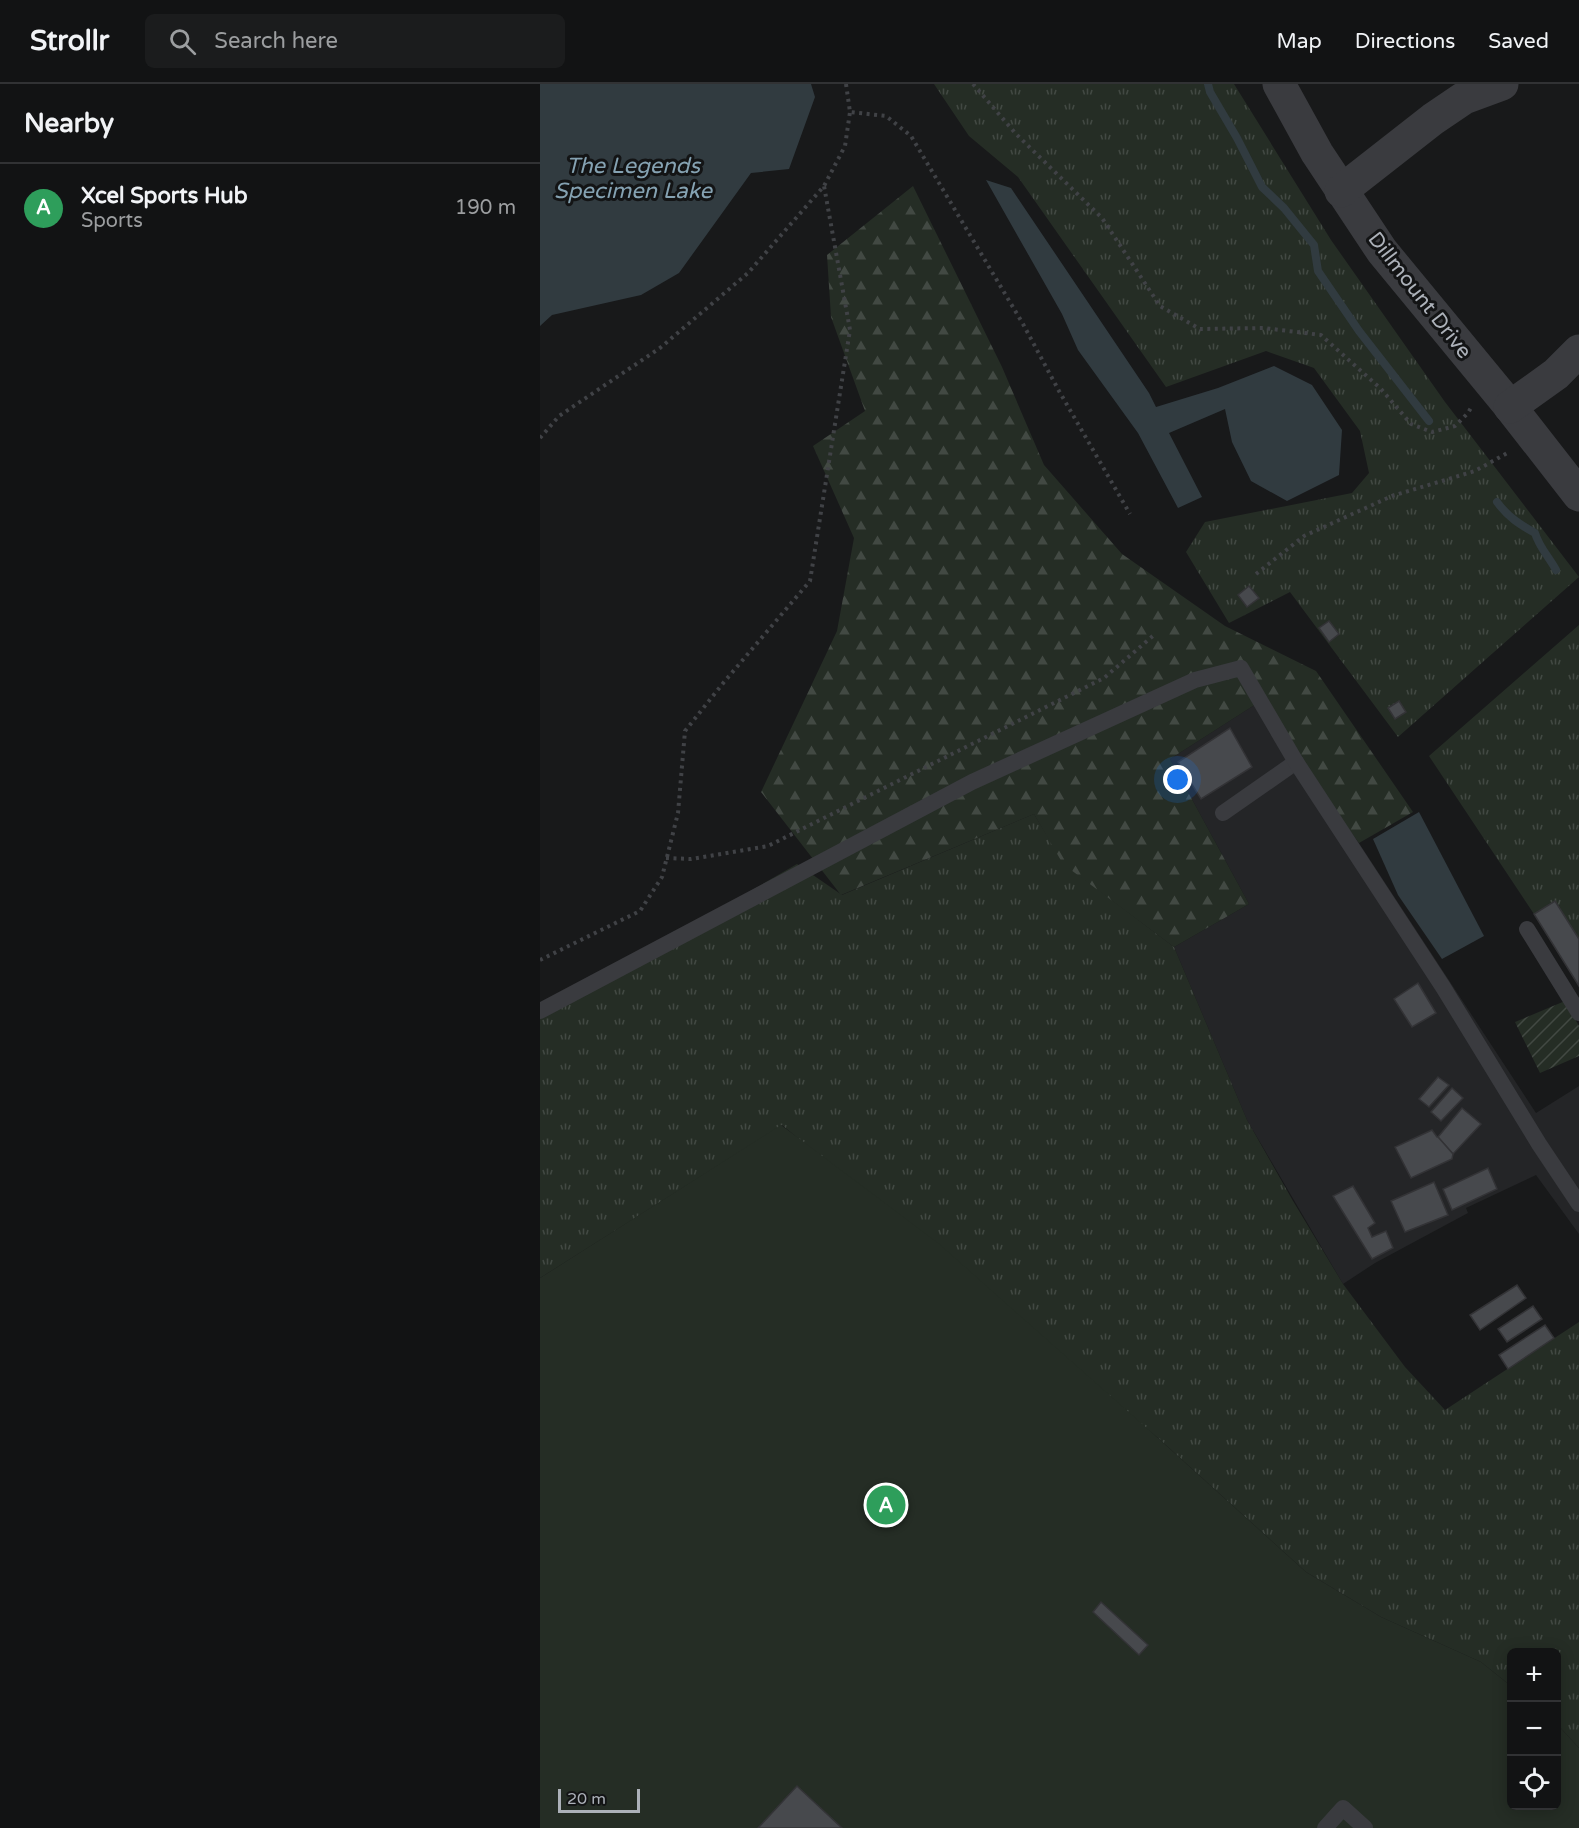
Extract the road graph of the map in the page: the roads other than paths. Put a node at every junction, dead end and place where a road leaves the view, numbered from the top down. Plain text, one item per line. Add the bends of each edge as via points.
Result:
1 (1279, 84) edge
2 (1502, 84) edge
3 (1341, 191) junction
4 (1579, 351) edge
5 (1510, 407) junction
6 (1579, 495) edge
7 (1296, 762) junction
8 (1223, 813) dead end
9 (1527, 929) dead end
10 (540, 1011) edge
11 (1579, 1013) edge
12 (1579, 1204) edge
13 (1325, 1828) edge
14 (1365, 1828) edge

1 - 3 street, Dillmount Drive
2 - 3 street via 1464,98 1433,118
3 - 5 street, Dillmount Drive via 1382,250
4 - 5 street via 1556,374
5 - 6 street, Dillmount Drive
7 - 8 lane
7 - 10 lane via 1241,668 1195,680 972,782
7 - 12 lane
9 - 11 lane
13 - 14 lane via 1343,1808

